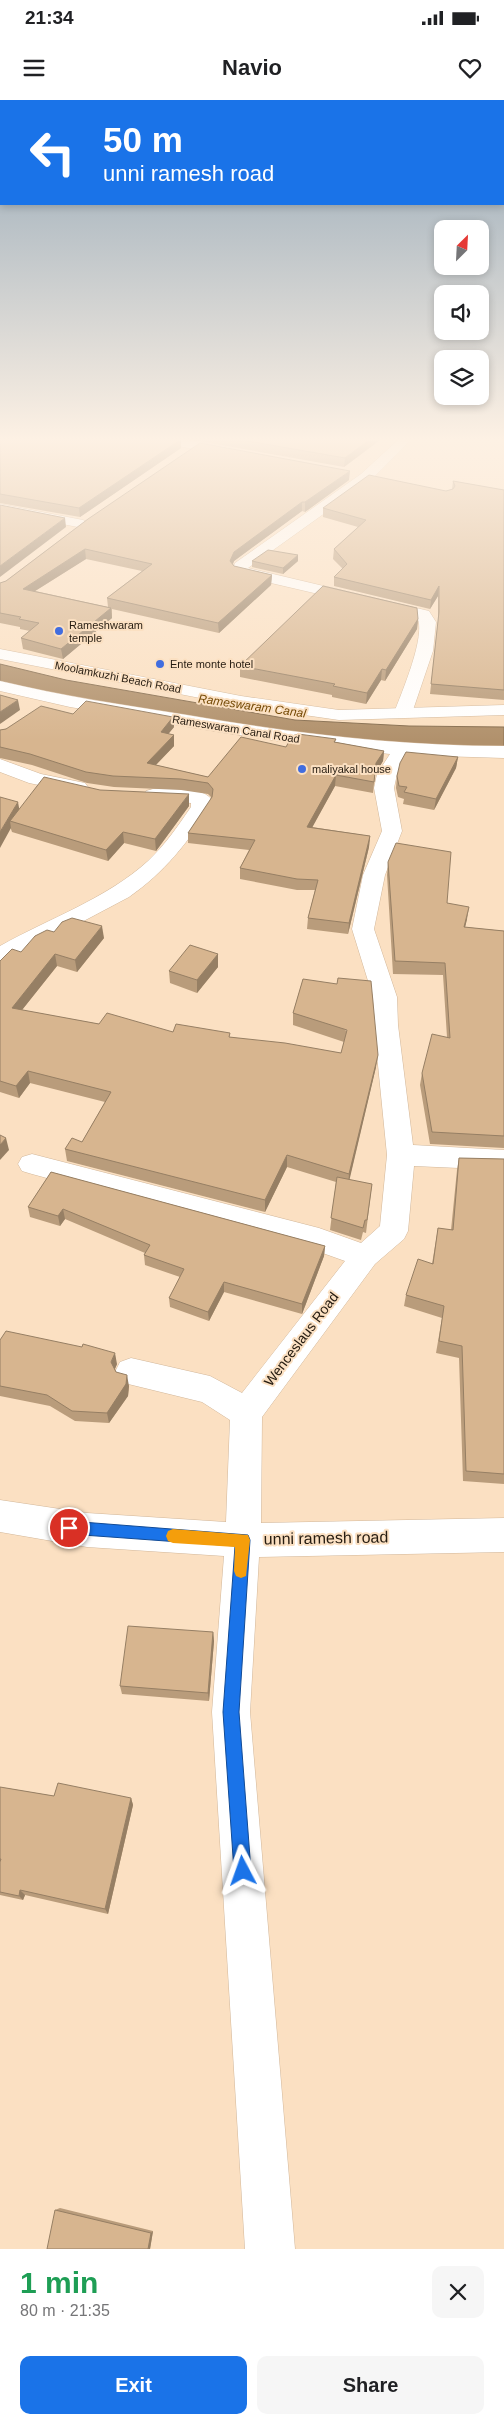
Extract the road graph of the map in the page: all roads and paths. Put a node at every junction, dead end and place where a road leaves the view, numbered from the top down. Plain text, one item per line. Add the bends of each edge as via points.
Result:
1 (276, 540) edge
2 (0, 654) edge
3 (0, 686) edge
4 (53, 699) junction
5 (504, 710) edge
6 (403, 713) junction
7 (30, 714) edge
8 (402, 749) junction
9 (504, 752) edge
10 (0, 765) edge
11 (93, 790) edge
12 (135, 796) edge
13 (0, 956) edge
14 (401, 1155) junction
15 (504, 1160) edge
16 (32, 1164) dead end
17 (365, 1256) junction
18 (131, 1372) dead end
19 (246, 1413) junction
20 (0, 1516) edge
21 (504, 1535) edge
22 (243, 1540) junction
23 (270, 2249) edge

1 - 6 street via 240,566 240,571 423,614 428,622 425,651
2 - 6 street, Moolamkuzhi Beach Road via 241,701 340,715
3 - 4 street, Rameswaram Canal Road
4 - 7 street
4 - 8 street, Rameswaram Canal Road via 278,737
5 - 6 street, Moolamkuzhi Beach Road
8 - 9 street, Rameswaram Canal Road
8 - 14 street, Wenceslaus Road via 387,774 384,788 392,831 374,875 363,929 385,997
10 - 11 street via 36,779
12 - 13 street via 159,794 201,800 200,807 171,849 154,866 74,919
14 - 15 street
14 - 17 street, Wenceslaus Road via 394,1231
16 - 17 street via 310,1238
17 - 19 street, Wenceslaus Road
18 - 19 street via 210,1390
19 - 22 street
20 - 22 street, unni ramesh road via 87,1530
21 - 22 street, unni ramesh road
22 - 23 street via 231,1712

